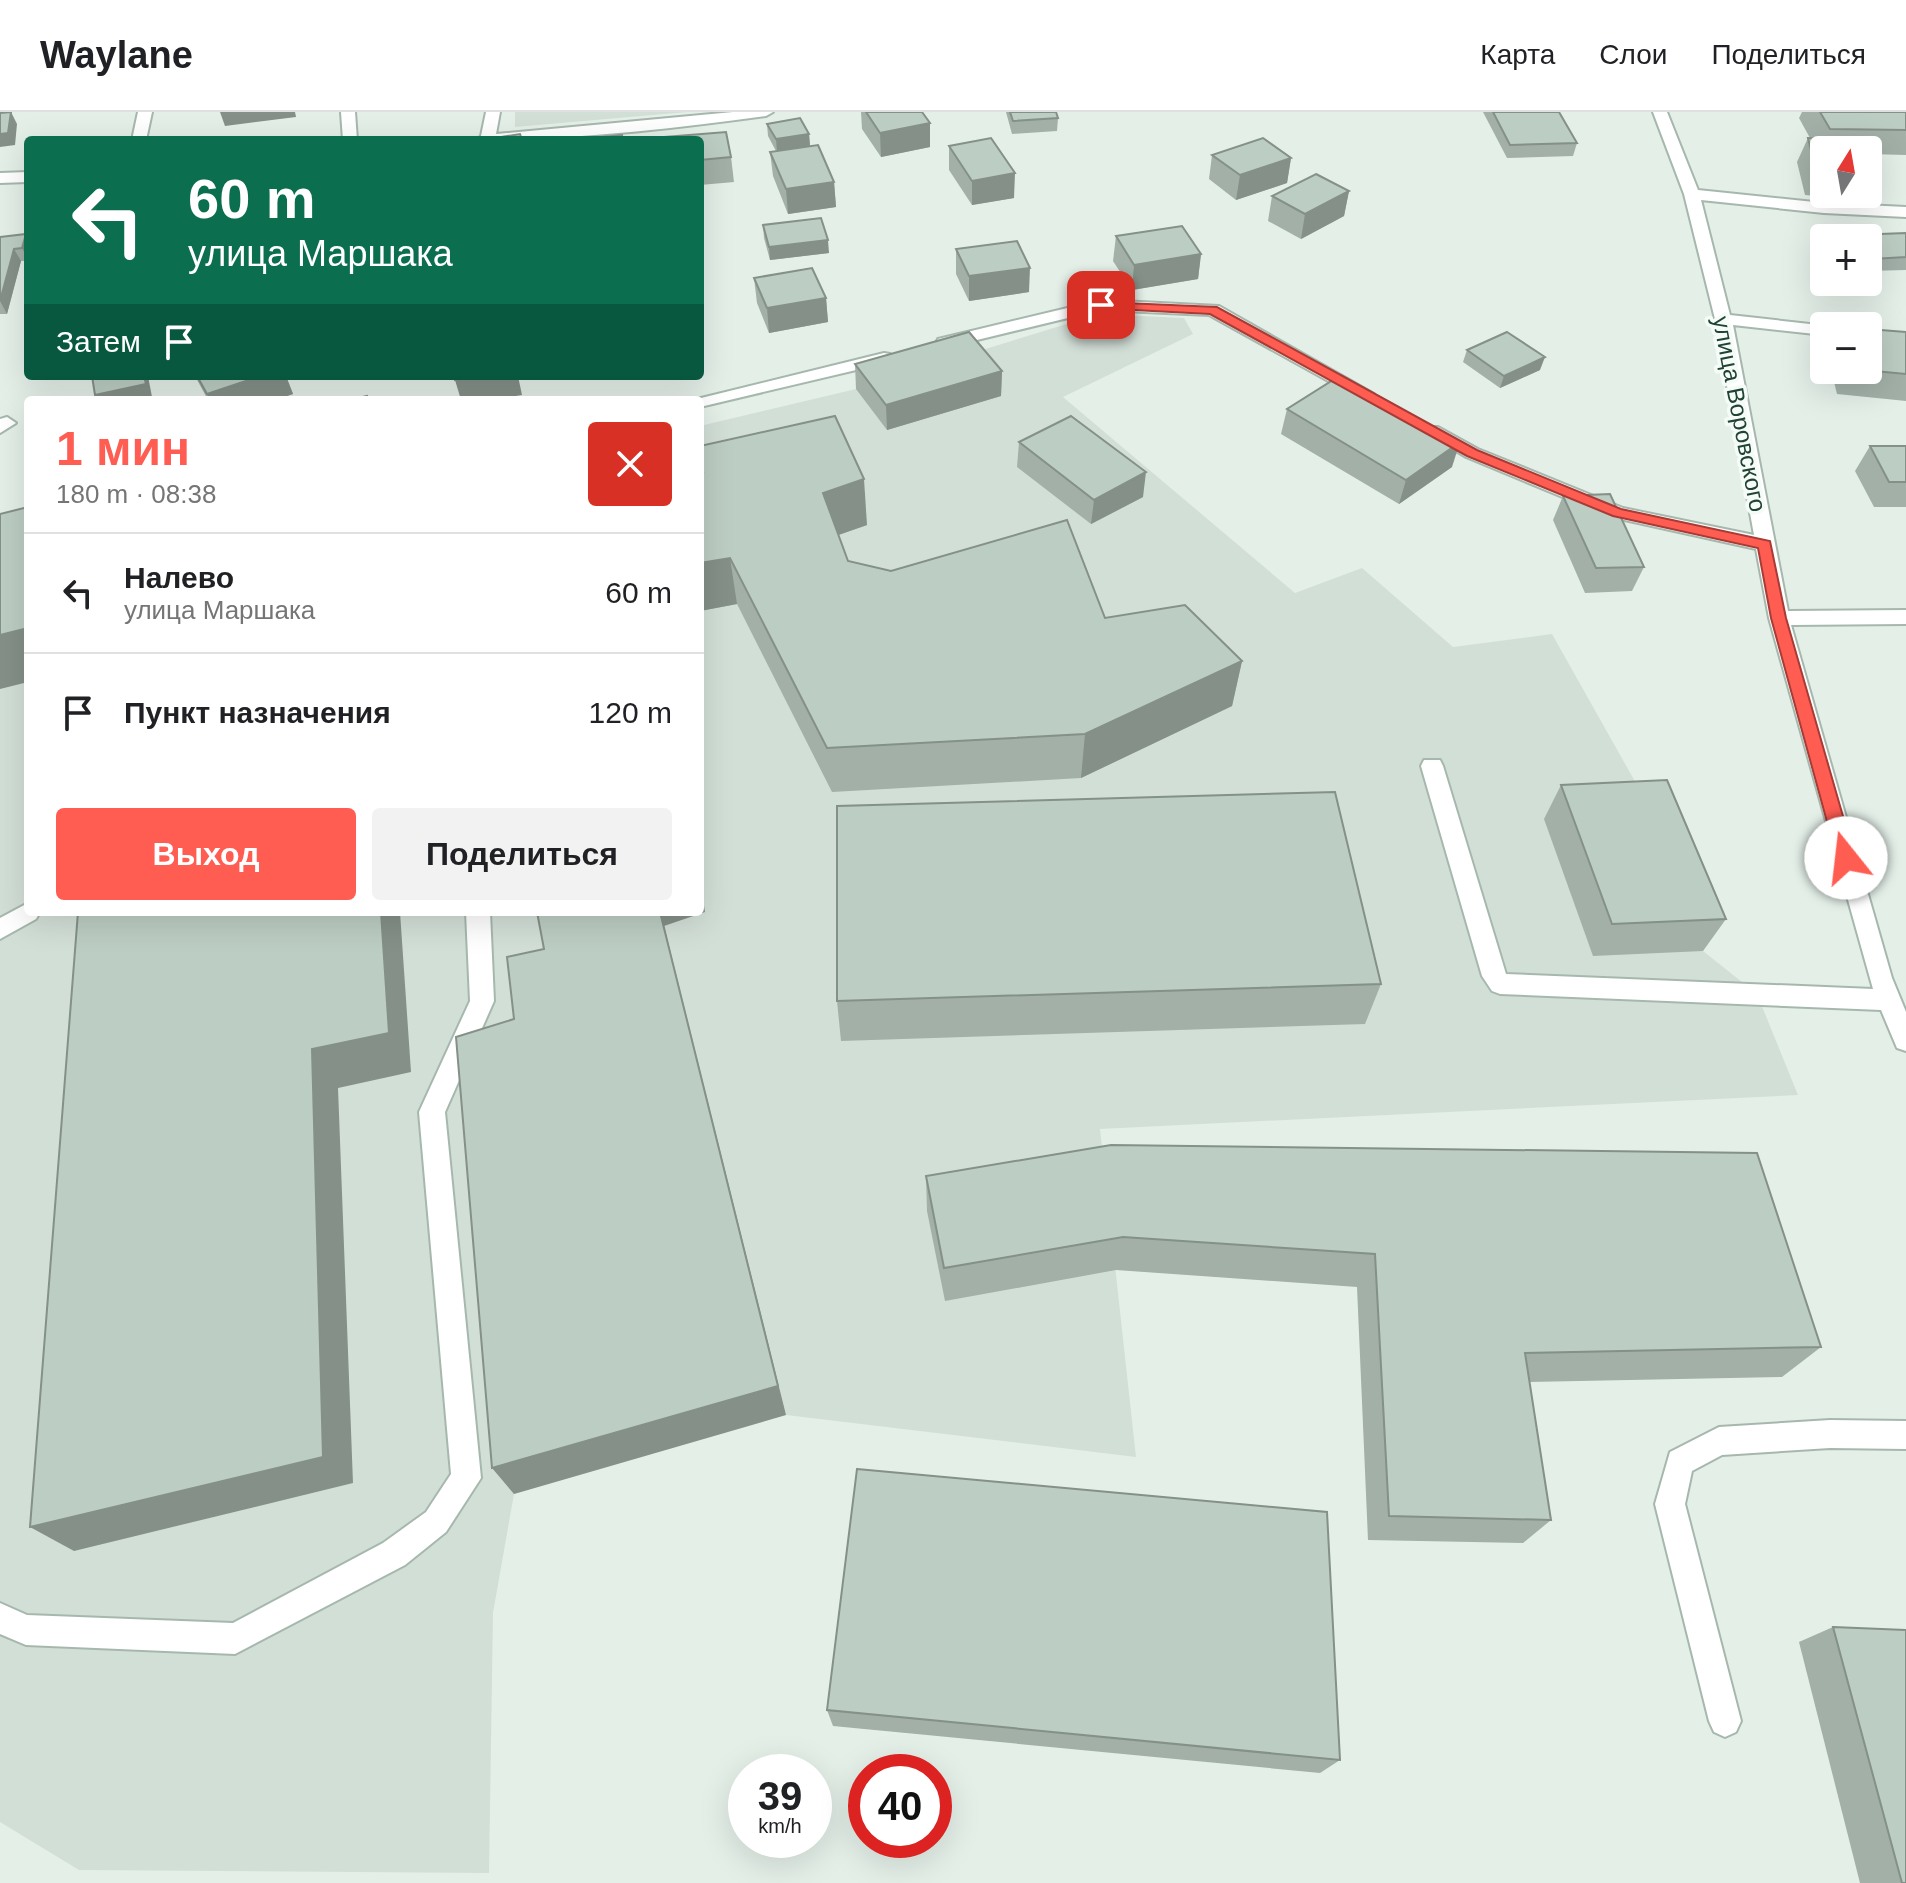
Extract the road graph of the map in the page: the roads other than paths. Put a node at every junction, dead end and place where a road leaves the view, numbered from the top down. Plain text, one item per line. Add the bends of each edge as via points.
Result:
1 (145, 112) edge
2 (348, 112) edge
3 (493, 112) edge
4 (766, 112) edge
5 (1660, 112) edge
6 (140, 136) edge
7 (350, 136) edge
8 (487, 136) edge
9 (531, 136) edge
10 (24, 177) edge
11 (0, 178) edge
12 (1692, 194) junction
13 (1906, 212) edge
14 (1723, 319) junction
15 (1810, 328) edge
16 (926, 348) edge
17 (896, 355) edge
18 (704, 401) edge
19 (1378, 401) edge
20 (1419, 424) edge
21 (1765, 544) junction
22 (1906, 617) edge
23 (1779, 618) junction
24 (1432, 766) dead end
25 (24, 915) edge
26 (478, 916) edge
27 (0, 930) edge
28 (1906, 981) edge
29 (1884, 989) junction
30 (1906, 1041) edge
31 (1906, 1435) edge
32 (0, 1618) edge
33 (1725, 1721) dead end

1 - 6 street
2 - 7 street
3 - 8 street
4 - 9 street
5 - 12 street, улица Воровского
10 - 11 street
12 - 13 street
12 - 14 street, улица Воровского
14 - 15 street
14 - 21 street, улица Воровского
16 - 19 street via 1101,305 1213,310
17 - 18 street
20 - 21 street via 1472,453 1618,513
21 - 23 street, улица Воровского
22 - 23 street
23 - 29 street, улица Воровского
24 - 29 street via 1500,984
25 - 27 street
26 - 32 street via 482,1001 432,1112 466,1478 436,1522 394,1554 235,1639 26,1630
28 - 29 street
29 - 30 street, улица Воровского
31 - 33 street via 1719,1441 1680,1462 1670,1504

